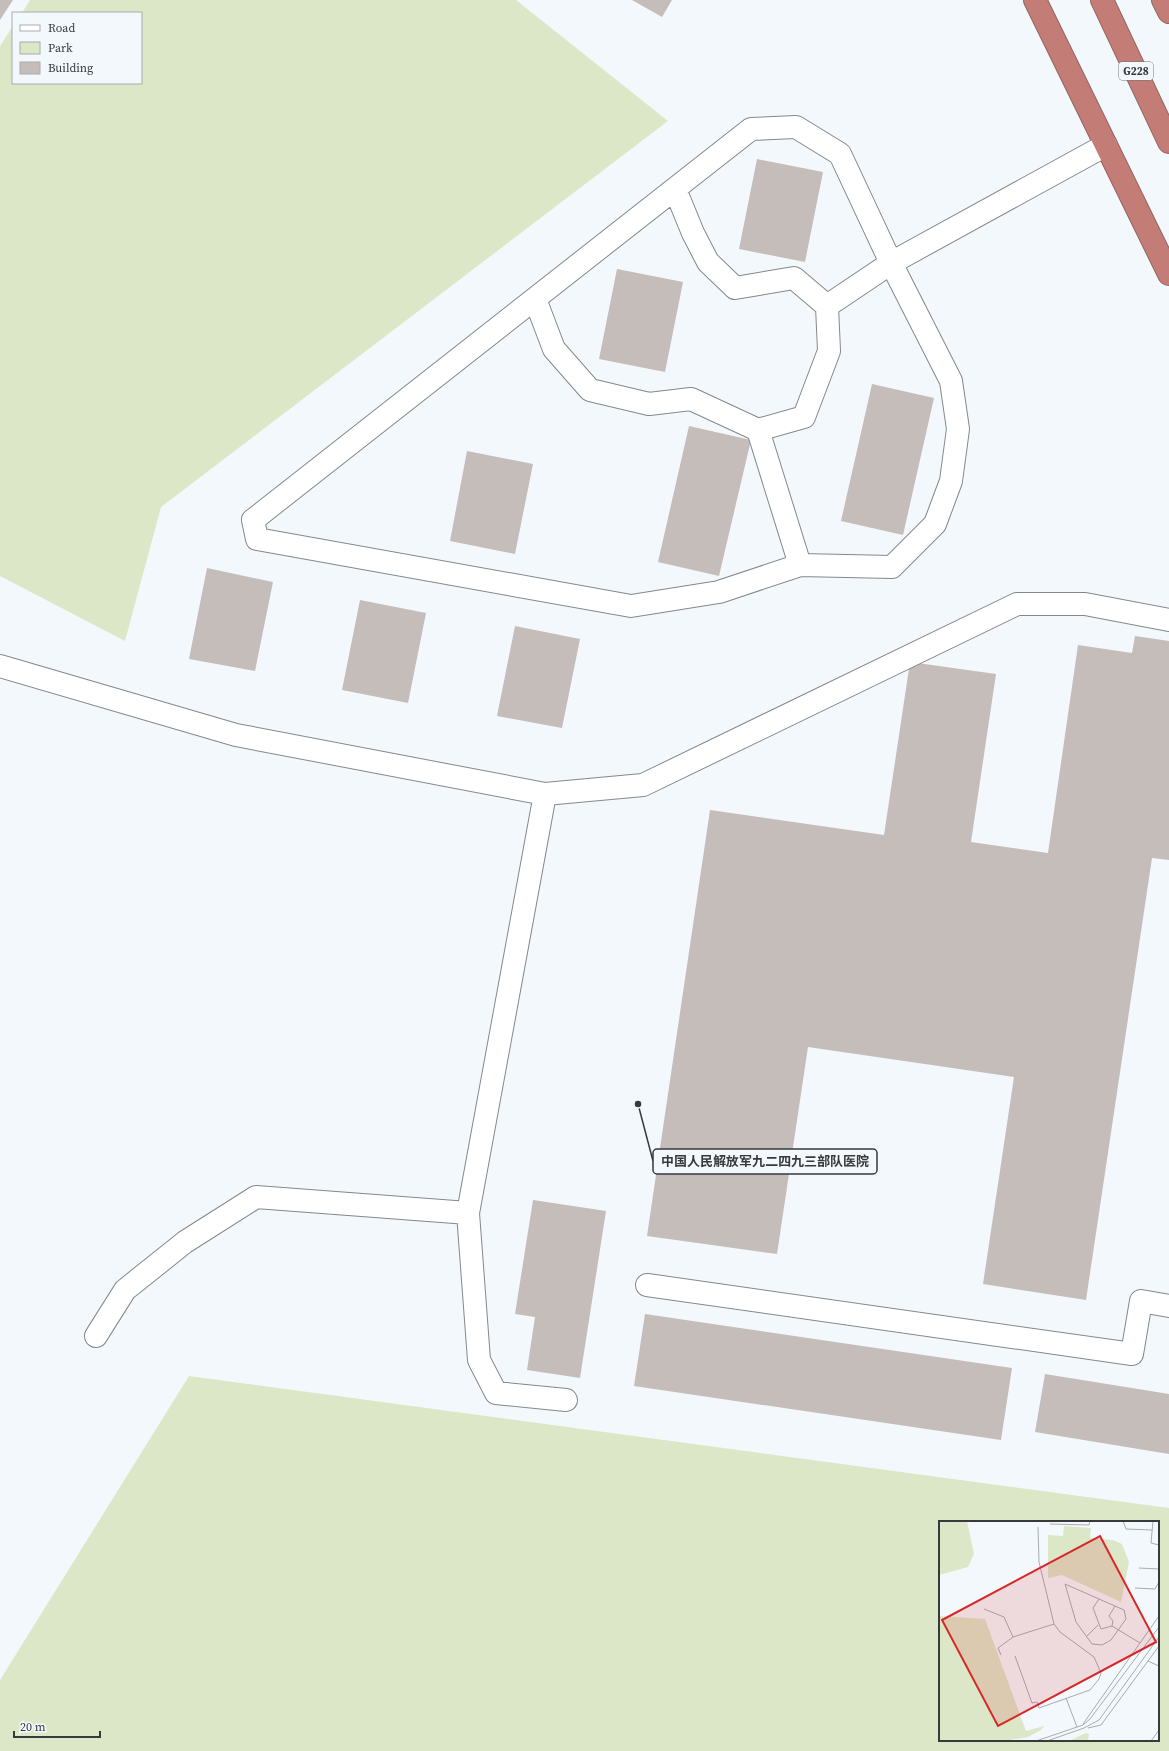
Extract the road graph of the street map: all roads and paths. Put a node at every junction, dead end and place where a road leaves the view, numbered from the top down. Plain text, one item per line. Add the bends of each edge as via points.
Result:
1 (1035, 0) edge
2 (1102, 0) edge
3 (1163, 0) edge
4 (1169, 12) edge
5 (1169, 142) edge
6 (1106, 145) junction
7 (675, 189) junction
8 (891, 263) junction
9 (1169, 274) edge
10 (535, 299) junction
11 (827, 306) junction
12 (758, 430) junction
13 (800, 565) junction
14 (1169, 620) edge
15 (0, 666) edge
16 (545, 794) junction
17 (468, 1213) junction
18 (647, 1285) dead end
19 (1169, 1306) edge
20 (96, 1336) dead end
21 (566, 1400) dead end

1 - 6 highway
2 - 5 highway, G228
3 - 4 highway
6 - 8 street
6 - 9 highway
7 - 8 street via 751,129 796,127 840,154
7 - 10 street
7 - 11 street via 708,262 735,288 794,278
8 - 11 street
8 - 13 street via 951,381 958,429 950,481 935,524 892,567
10 - 12 street via 554,349 590,390 649,404 691,399
10 - 13 street via 253,520 257,539 631,606 719,592
11 - 12 street via 828,351 804,417
12 - 13 street
14 - 16 street via 1085,604 1017,604 643,785
15 - 16 street via 236,735
16 - 17 street
17 - 20 street via 256,1197 185,1242 125,1290
17 - 21 street via 479,1360 496,1393
18 - 19 street via 1132,1354 1142,1301

